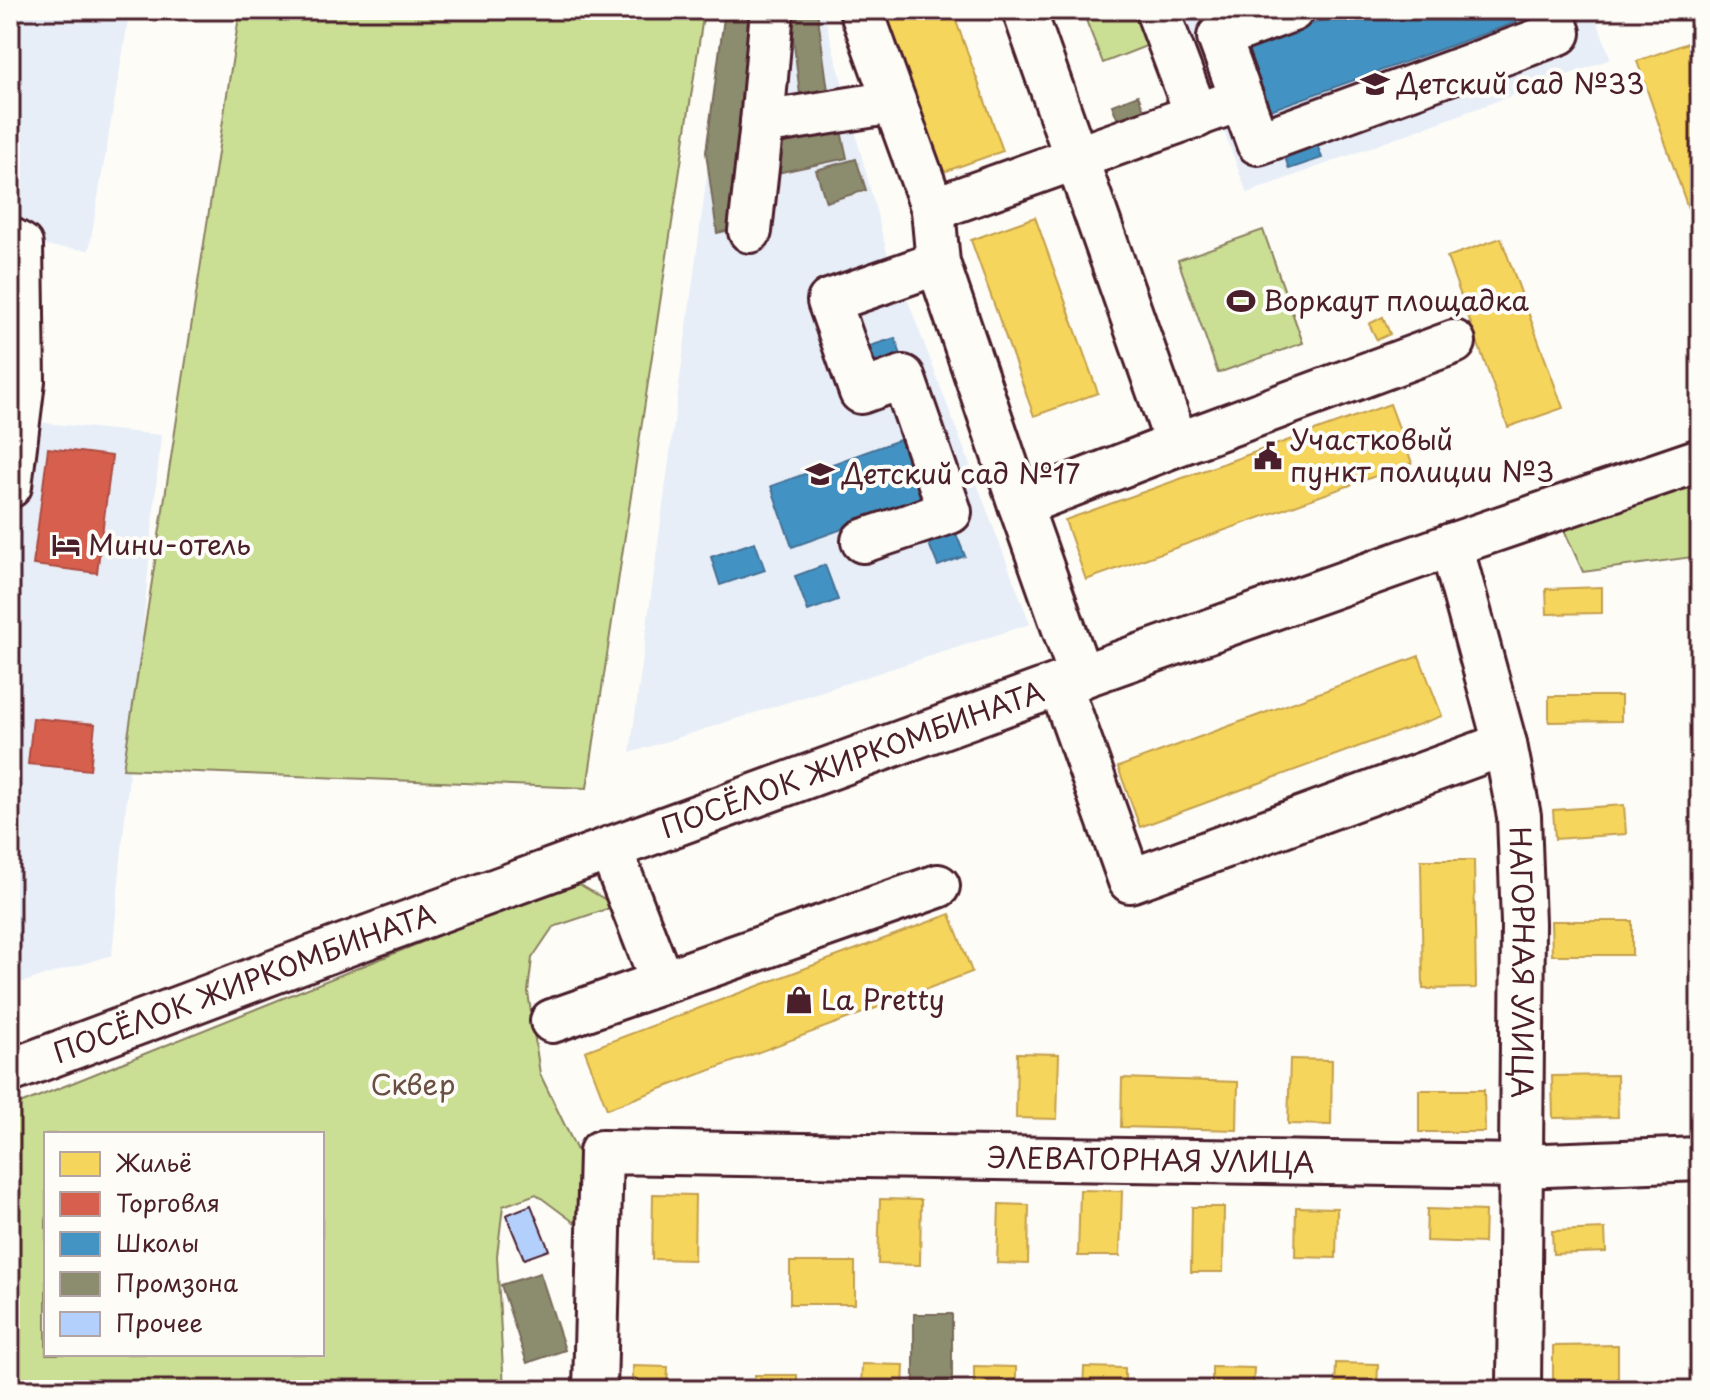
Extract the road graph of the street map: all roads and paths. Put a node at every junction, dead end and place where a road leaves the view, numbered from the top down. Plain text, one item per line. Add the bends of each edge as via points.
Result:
1 (772, 10) edge
2 (861, 10) edge
3 (1024, 10) edge
4 (1157, 10) edge
5 (1292, 10) edge
6 (1551, 10) edge
7 (1242, 99) junction
8 (894, 102) junction
9 (1197, 116) junction
10 (762, 123) junction
11 (1077, 158) junction
12 (933, 209) junction
13 (750, 231) dead end
14 (10, 239) edge
15 (938, 263) junction
16 (1454, 342) dead end
17 (1177, 444) junction
18 (1700, 460) edge
19 (10, 486) edge
20 (1020, 505) junction
21 (863, 541) dead end
22 (1451, 545) junction
23 (1071, 680) junction
24 (1505, 744) junction
25 (610, 848) junction
26 (938, 886) dead end
27 (662, 982) junction
28 (552, 1021) dead end
29 (10, 1071) edge
30 (1700, 1159) edge
31 (1521, 1166) junction
32 (595, 1390) edge
33 (1519, 1390) edge

1 - 10 street
2 - 8 street
3 - 11 street
4 - 9 street
5 - 7 street via 1219,37
6 - 7 street via 1559,33 1258,143
7 - 9 street
8 - 10 street
8 - 12 street
9 - 11 street
10 - 13 street
11 - 12 street
11 - 17 street
12 - 15 street
14 - 19 street via 21,245 23,381
15 - 20 street
15 - 21 street via 829,301 861,392 903,377 950,512
16 - 17 street
17 - 20 street
18 - 22 street, ПОСЁЛОК ЖИРКОМБИНАТА
20 - 23 street
22 - 23 street, ПОСЁЛОК ЖИРКОМБИНАТА
22 - 24 street, НАГОРНАЯ УЛИЦА
23 - 24 street via 1130,881
23 - 25 street, ПОСЁЛОК ЖИРКОМБИНАТА
24 - 31 street, НАГОРНАЯ УЛИЦА via 1520,831
25 - 27 street
25 - 29 street, ПОСЁЛОК ЖИРКОМБИНАТА
26 - 27 street
27 - 28 street
30 - 31 street, ЭЛЕВАТОРНАЯ УЛИЦА
31 - 32 street, ЭЛЕВАТОРНАЯ УЛИЦА via 601,1152
31 - 33 street, НАГОРНАЯ УЛИЦА

